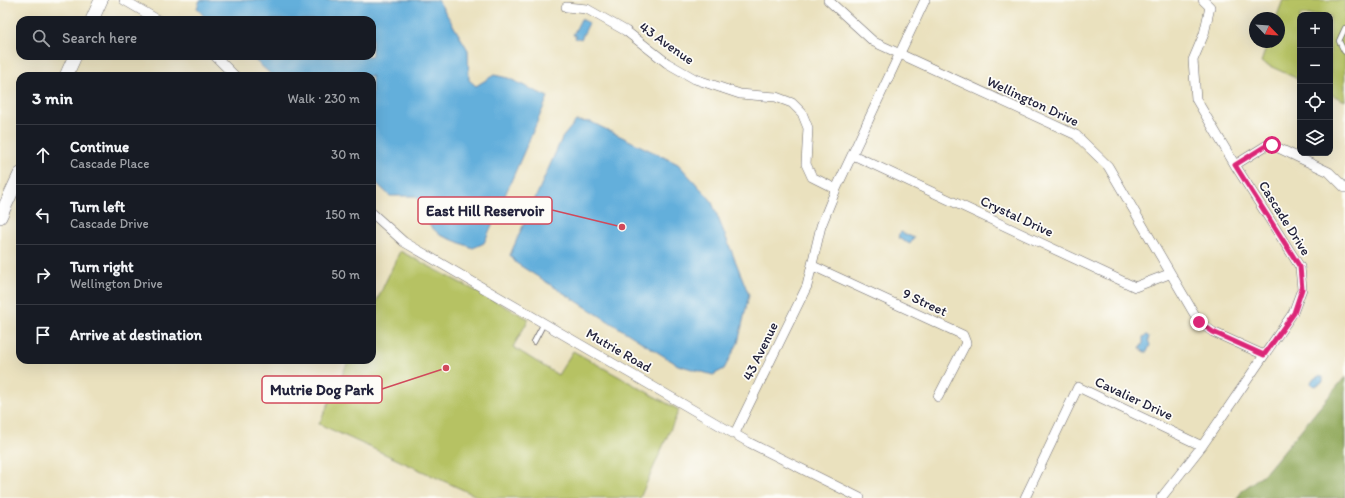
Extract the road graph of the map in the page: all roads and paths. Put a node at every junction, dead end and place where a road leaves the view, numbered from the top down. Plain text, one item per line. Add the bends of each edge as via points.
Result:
1 (101, 0) edge
2 (124, 0) edge
3 (828, 0) edge
4 (925, 0) edge
5 (1203, 0) edge
6 (566, 7) dead end
7 (94, 16) edge
8 (151, 16) edge
9 (1345, 28) edge
10 (1345, 52) edge
11 (900, 55) junction
12 (73, 60) edge
13 (219, 60) edge
14 (68, 72) edge
15 (231, 72) edge
16 (853, 155) junction
17 (1235, 165) junction
18 (16, 183) edge
19 (1345, 188) edge
20 (836, 189) junction
21 (0, 217) edge
22 (376, 217) edge
23 (813, 266) junction
24 (1170, 274) junction
25 (544, 323) junction
26 (534, 342) dead end
27 (1264, 355) junction
28 (938, 397) dead end
29 (735, 433) junction
30 (1202, 446) junction
31 (860, 498) edge
32 (1025, 498) edge
33 (1161, 498) edge

1 - 7 street
2 - 8 street
3 - 11 street, Wellington Drive via 874,42
4 - 11 street, 43 Avenue
5 - 17 street, Cascade Drive via 1210,7 1204,34 1193,60 1196,99
6 - 20 street, 43 Avenue via 587,9 626,31 667,63 695,79 740,94 776,97 792,103 802,113 808,128 806,164 812,177
9 - 10 lane via 1339,40
11 - 16 street, 43 Avenue
11 - 24 street, Wellington Drive via 1076,135 1108,166
12 - 14 street
13 - 15 street
16 - 20 street, 43 Avenue
16 - 24 street, Crystal Drive via 1135,287
17 - 19 street via 1267,145 1272,145 1329,172
17 - 27 street, Cascade Drive via 1300,267 1302,289 1294,313
18 - 21 street
20 - 23 street, 43 Avenue via 821,226
22 - 25 street, Mutrie Road via 404,242
23 - 28 street, 9 Street via 963,335 966,342
23 - 29 street, 43 Avenue via 807,286
24 - 27 street, Wellington Drive via 1199,322 1213,332
25 - 26 lane
25 - 29 street, Mutrie Road
27 - 30 street, Cascade Drive
29 - 31 street, Mutrie Road
30 - 32 street, Cavalier Drive via 1078,387
30 - 33 street, Cascade Drive

